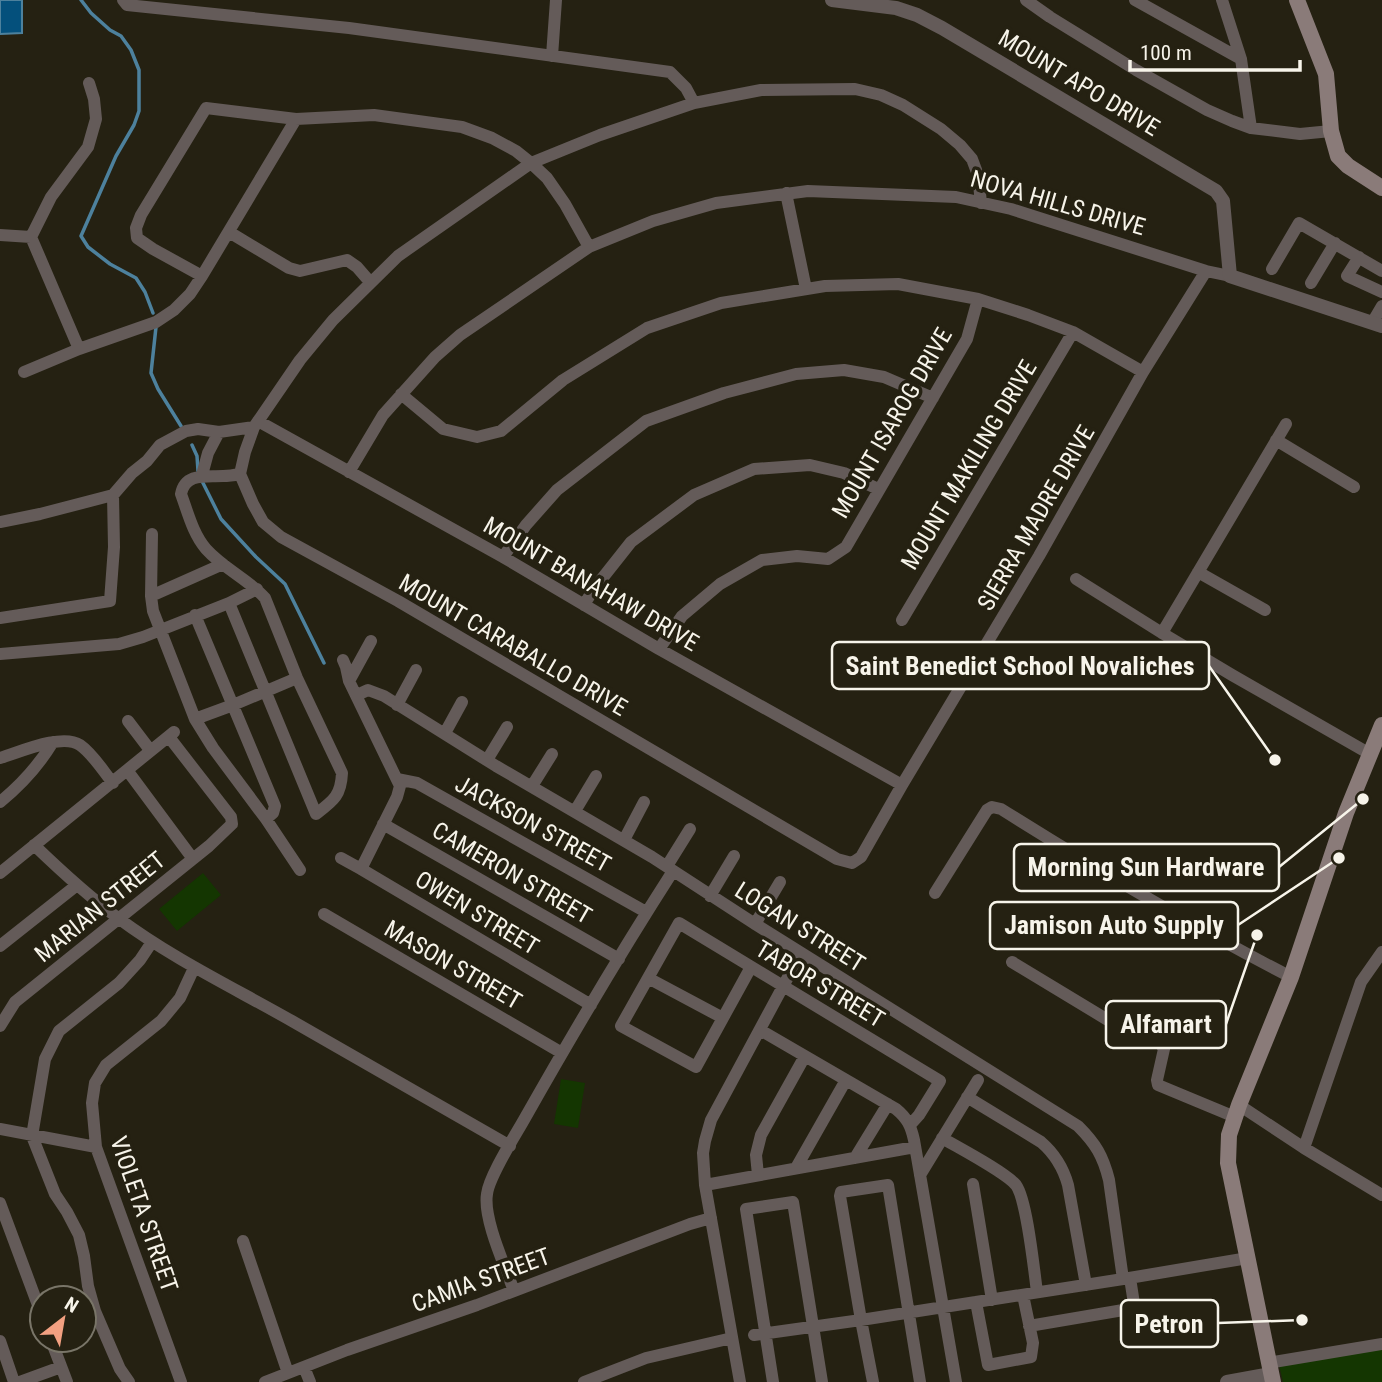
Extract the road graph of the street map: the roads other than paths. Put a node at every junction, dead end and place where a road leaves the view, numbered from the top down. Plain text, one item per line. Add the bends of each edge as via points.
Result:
1 (556, 0) edge
2 (832, 0) edge
3 (1026, 0) edge
4 (1135, 0) edge
5 (1222, 0) edge
6 (1297, 0) edge
7 (125, 2) edge
8 (552, 55) junction
9 (1241, 59) junction
10 (89, 83) dead end
11 (694, 103) junction
12 (296, 119) junction
13 (1251, 128) junction
14 (1331, 131) junction
15 (531, 163) junction
16 (1382, 188) edge
17 (786, 193) junction
18 (981, 203) junction
19 (229, 232) junction
20 (0, 235) edge
21 (31, 237) junction
22 (1335, 243) junction
23 (589, 247) junction
24 (1359, 257) junction
25 (1272, 270) dead end
26 (1206, 271) junction
27 (1382, 271) edge
28 (202, 276) junction
29 (1230, 276) junction
30 (370, 282) junction
31 (1311, 283) dead end
32 (806, 289) junction
33 (1382, 292) edge
34 (978, 299) junction
35 (1382, 306) edge
36 (1377, 325) edge
37 (1073, 332) junction
38 (79, 349) junction
39 (24, 372) dead end
40 (1143, 372) junction
41 (401, 394) junction
42 (933, 398) junction
43 (256, 424) junction
44 (1286, 424) dead end
45 (219, 432) junction
46 (1276, 440) junction
47 (349, 472) junction
48 (240, 474) junction
49 (202, 475) junction
50 (1354, 487) dead end
51 (878, 489) junction
52 (113, 495) junction
53 (0, 522) edge
54 (152, 534) dead end
55 (503, 557) junction
56 (223, 564) junction
57 (1198, 572) junction
58 (1076, 579) dead end
59 (257, 589) junction
60 (151, 596) junction
61 (229, 603) junction
62 (584, 605) junction
63 (1265, 610) dead end
64 (195, 615) junction
65 (0, 618) edge
66 (902, 620) dead end
67 (160, 629) junction
68 (1162, 633) junction
69 (371, 642) dead end
70 (659, 649) junction
71 (0, 654) edge
72 (343, 660) dead end
73 (416, 670) dead end
74 (297, 678) junction
75 (349, 681) junction
76 (266, 692) junction
77 (357, 695) junction
78 (462, 702) dead end
79 (233, 705) junction
80 (397, 705) junction
81 (195, 719) junction
82 (128, 721) dead end
83 (1382, 725) edge
84 (507, 727) dead end
85 (445, 733) junction
86 (53, 742) junction
87 (150, 750) junction
88 (1375, 750) edge
89 (552, 754) dead end
90 (0, 758) edge
91 (487, 760) junction
92 (127, 770) junction
93 (596, 776) dead end
94 (397, 779) junction
95 (113, 783) junction
96 (902, 785) junction
97 (532, 786) junction
98 (0, 802) edge
99 (644, 802) dead end
100 (575, 811) junction
101 (266, 819) junction
102 (383, 824) junction
103 (690, 829) dead end
104 (624, 840) junction
105 (34, 845) junction
106 (734, 856) dead end
107 (341, 858) dead end
108 (193, 859) junction
109 (836, 859) joint
110 (361, 869) junction
111 (670, 869) junction
112 (300, 870) dead end
113 (0, 873) edge
114 (780, 883) dead end
115 (77, 885) junction
116 (935, 893) dead end
117 (710, 896) junction
118 (646, 912) junction
119 (324, 914) dead end
120 (119, 918) junction
121 (755, 924) junction
122 (152, 942) junction
123 (0, 946) edge
124 (1382, 952) edge
125 (801, 953) junction
126 (619, 959) junction
127 (1012, 962) dead end
128 (751, 967) junction
129 (194, 968) junction
130 (1290, 977) junction
131 (648, 978) junction
132 (783, 987) junction
133 (591, 1005) junction
134 (723, 1018) junction
135 (0, 1026) edge
136 (760, 1030) junction
137 (562, 1053) junction
138 (805, 1056) junction
139 (846, 1080) junction
140 (978, 1080) dead end
141 (967, 1097) junction
142 (888, 1104) junction
143 (1237, 1111) junction
144 (910, 1125) junction
145 (0, 1129) edge
146 (32, 1136) junction
147 (942, 1138) junction
148 (510, 1146) junction
149 (96, 1147) junction
150 (915, 1147) junction
151 (1304, 1148) junction
152 (855, 1158) junction
153 (796, 1168) junction
154 (758, 1175) junction
155 (920, 1175) junction
156 (973, 1184) dead end
157 (705, 1185) junction
158 (1382, 1195) edge
159 (0, 1203) edge
160 (711, 1218) junction
161 (243, 1241) dead end
162 (1248, 1258) junction
163 (1127, 1279) junction
164 (30, 1284) edge
165 (1086, 1285) junction
166 (514, 1291) junction
167 (1037, 1293) junction
168 (1023, 1294) junction
169 (992, 1300) junction
170 (976, 1302) junction
171 (943, 1307) junction
172 (1135, 1308) junction
173 (908, 1313) junction
174 (861, 1320) junction
175 (1137, 1323) dead end
176 (1029, 1326) junction
177 (813, 1327) junction
178 (760, 1334) junction
179 (732, 1338) junction
180 (0, 1341) edge
181 (1382, 1344) edge
182 (56, 1354) edge
183 (61, 1367) junction
184 (304, 1367) junction
185 (288, 1373) junction
186 (1271, 1373) edge
187 (14, 1382) edge
188 (20, 1382) edge
189 (66, 1382) edge
190 (129, 1382) edge
191 (181, 1382) edge
192 (265, 1382) edge
193 (310, 1382) edge
194 (584, 1382) edge
195 (740, 1382) edge
196 (774, 1382) edge
197 (822, 1382) edge
198 (873, 1382) edge
199 (920, 1382) edge
200 (956, 1382) edge
201 (1227, 1382) edge

1 - 8 street
2 - 29 street, MOUNT APO DRIVE via 896,8 929,22 1216,191 1223,201
3 - 13 street via 1136,71
4 - 9 street
5 - 9 street
6 - 14 main road via 1326,74
7 - 8 street
8 - 11 street via 670,72
9 - 13 street
10 - 21 street via 96,119 88,147 51,197
11 - 15 street
11 - 18 street via 761,90 855,89 881,95 960,145 978,175
12 - 15 street via 374,115 462,127 492,138
12 - 19 street
12 - 28 street via 206,108 141,215 137,238
13 - 14 street via 1300,134
14 - 16 main road via 1338,156
15 - 23 street via 565,204
15 - 30 street via 398,256
17 - 18 street, NOVA HILLS DRIVE via 906,194
17 - 23 street, NOVA HILLS DRIVE via 716,203 653,221
17 - 32 street
18 - 26 street, NOVA HILLS DRIVE
19 - 28 street
19 - 30 street via 289,268 300,271 347,260
20 - 21 street
21 - 38 street
22 - 24 street
22 - 25 street via 1299,223
22 - 31 street
23 - 41 street, NOVA HILLS DRIVE via 460,335
24 - 27 street
24 - 33 street via 1348,276
26 - 29 street, NOVA HILLS DRIVE
26 - 40 street, SIERRA MADRE DRIVE
28 - 38 street via 174,310 156,321
29 - 36 street, NOVA HILLS DRIVE
30 - 43 street via 300,360
32 - 34 street via 898,284
32 - 41 street via 721,303 647,328 563,380 501,431 477,437 443,429
34 - 37 street
34 - 42 street, MOUNT ISAROG DRIVE via 967,339
35 - 36 street
37 - 40 street
37 - 66 street, MOUNT MAKILING DRIVE
38 - 39 street
40 - 96 street, SIERRA MADRE DRIVE
41 - 47 street, NOVA HILLS DRIVE
42 - 51 street, MOUNT ISAROG DRIVE
42 - 55 street via 884,377 845,370 796,374 659,416 646,421 557,490
43 - 45 street
43 - 47 street, MOUNT BANAHAW DRIVE
43 - 48 street
44 - 46 street
45 - 49 street
45 - 52 street via 198,429 160,445
46 - 50 street
46 - 57 street
47 - 55 street, MOUNT BANAHAW DRIVE
48 - 49 street
48 - 109 street, MOUNT CARABALLO DRIVE via 263,522 281,537
49 - 56 street via 186,483 181,494 204,547
51 - 62 street via 844,473 810,465 754,469 694,495 631,542
51 - 70 street, MOUNT ISAROG DRIVE via 846,547 828,559 762,560 720,584 682,616
52 - 53 street
52 - 65 street via 110,601
54 - 60 street
55 - 62 street, MOUNT BANAHAW DRIVE
56 - 59 street
56 - 60 street
57 - 63 street
57 - 68 street
58 - 68 street
59 - 61 street
59 - 74 street via 265,598
60 - 67 street
61 - 64 street
61 - 76 street
62 - 70 street, MOUNT BANAHAW DRIVE
64 - 67 street
64 - 79 street
67 - 71 street via 119,644
67 - 81 street
68 - 88 street
69 - 75 street
70 - 96 street, MOUNT BANAHAW DRIVE
72 - 75 street
73 - 80 street
74 - 76 street
74 - 76 street via 342,773 335,799 316,814
75 - 77 street
76 - 79 street
77 - 80 street, LOGAN STREET via 368,690
77 - 94 street
78 - 85 street
79 - 81 street
79 - 101 street via 275,806
80 - 85 street, LOGAN STREET
81 - 101 street
82 - 87 street
83 - 88 main road
84 - 91 street
85 - 91 street, LOGAN STREET
86 - 90 street
86 - 95 street via 77,742
86 - 98 street via 35,768
87 - 92 street
87 - 108 street, MARIAN STREET via 171,734 231,817 228,830
88 - 130 main road via 1346,813
89 - 97 street
91 - 97 street, LOGAN STREET
92 - 95 street
92 - 108 street
93 - 100 street
94 - 102 street via 397,797
94 - 118 street, JACKSON STREET via 417,783
95 - 105 street
96 - 109 street, SIERRA MADRE DRIVE via 861,857 852,863
97 - 100 street, LOGAN STREET
99 - 104 street
100 - 104 street, LOGAN STREET
101 - 112 street
102 - 110 street
102 - 126 street, CAMERON STREET
103 - 111 street
104 - 111 street, LOGAN STREET
105 - 113 street
105 - 115 street
106 - 117 street
107 - 110 street, OWEN STREET
108 - 120 street, MARIAN STREET
110 - 133 street, OWEN STREET
111 - 117 street, LOGAN STREET
111 - 118 street
114 - 121 street
115 - 120 street
115 - 123 street
116 - 130 street via 986,810 1000,808 1222,942
117 - 121 street, LOGAN STREET
118 - 126 street
119 - 137 street, MASON STREET
120 - 122 street
120 - 135 street, MARIAN STREET via 15,1002
121 - 125 street, LOGAN STREET
122 - 129 street
122 - 146 street via 119,983 59,1031 45,1059
124 - 151 street via 1361,982
125 - 132 street
125 - 163 street, LOGAN STREET via 1078,1126 1091,1139 1109,1180
126 - 133 street
127 - 143 street via 1121,1028 1160,1043 1164,1049 1158,1085
128 - 131 street, TABOR STREET via 679,923
128 - 132 street, TABOR STREET
128 - 134 street
129 - 148 street
129 - 149 street, VIOLETA STREET via 180,999 161,1021 106,1065 96,1083 92,1103
130 - 143 main road
131 - 134 street
131 - 134 street via 621,1026 696,1067
132 - 136 street
132 - 144 street, TABOR STREET via 940,1081
133 - 137 street
136 - 138 street
136 - 157 street via 707,1130
137 - 148 street
138 - 139 street
138 - 154 street via 761,1135
139 - 142 street
139 - 153 street
140 - 141 street
141 - 147 street
141 - 165 street via 1041,1142 1059,1161 1068,1185
142 - 144 street
142 - 152 street
143 - 151 street
143 - 162 main road via 1229,1135 1228,1163
144 - 150 street
145 - 146 street
146 - 149 street
146 - 190 street via 55,1194 79,1235 95,1311
147 - 155 street
147 - 167 street via 1008,1177 1018,1189
148 - 166 street via 486,1201
149 - 191 street, VIOLETA STREET
150 - 152 street
150 - 155 street
151 - 158 street
152 - 153 street
153 - 154 street
154 - 157 street
155 - 171 street
156 - 169 street
157 - 160 street
159 - 164 street
160 - 166 street, CAMIA STREET
160 - 179 street
161 - 185 street
162 - 163 street
162 - 186 main road
163 - 165 street
163 - 172 street, LOGAN STREET
165 - 167 street
166 - 184 street, CAMIA STREET
167 - 168 street
168 - 169 street
168 - 176 street
169 - 170 street
170 - 171 street
170 - 176 street via 988,1365 1031,1357
171 - 173 street
171 - 200 street
172 - 175 street, LOGAN STREET
172 - 176 street
173 - 174 street
173 - 174 street via 888,1185 841,1192
173 - 199 street
174 - 177 street
174 - 198 street
177 - 178 street
177 - 178 street via 793,1202 746,1209
177 - 197 street
178 - 196 street
179 - 194 street via 646,1358
179 - 195 street
180 - 187 street
181 - 186 street
182 - 183 street
183 - 188 street
183 - 189 street
184 - 185 street, CAMIA STREET
184 - 193 street
185 - 192 street, CAMIA STREET
186 - 201 street

